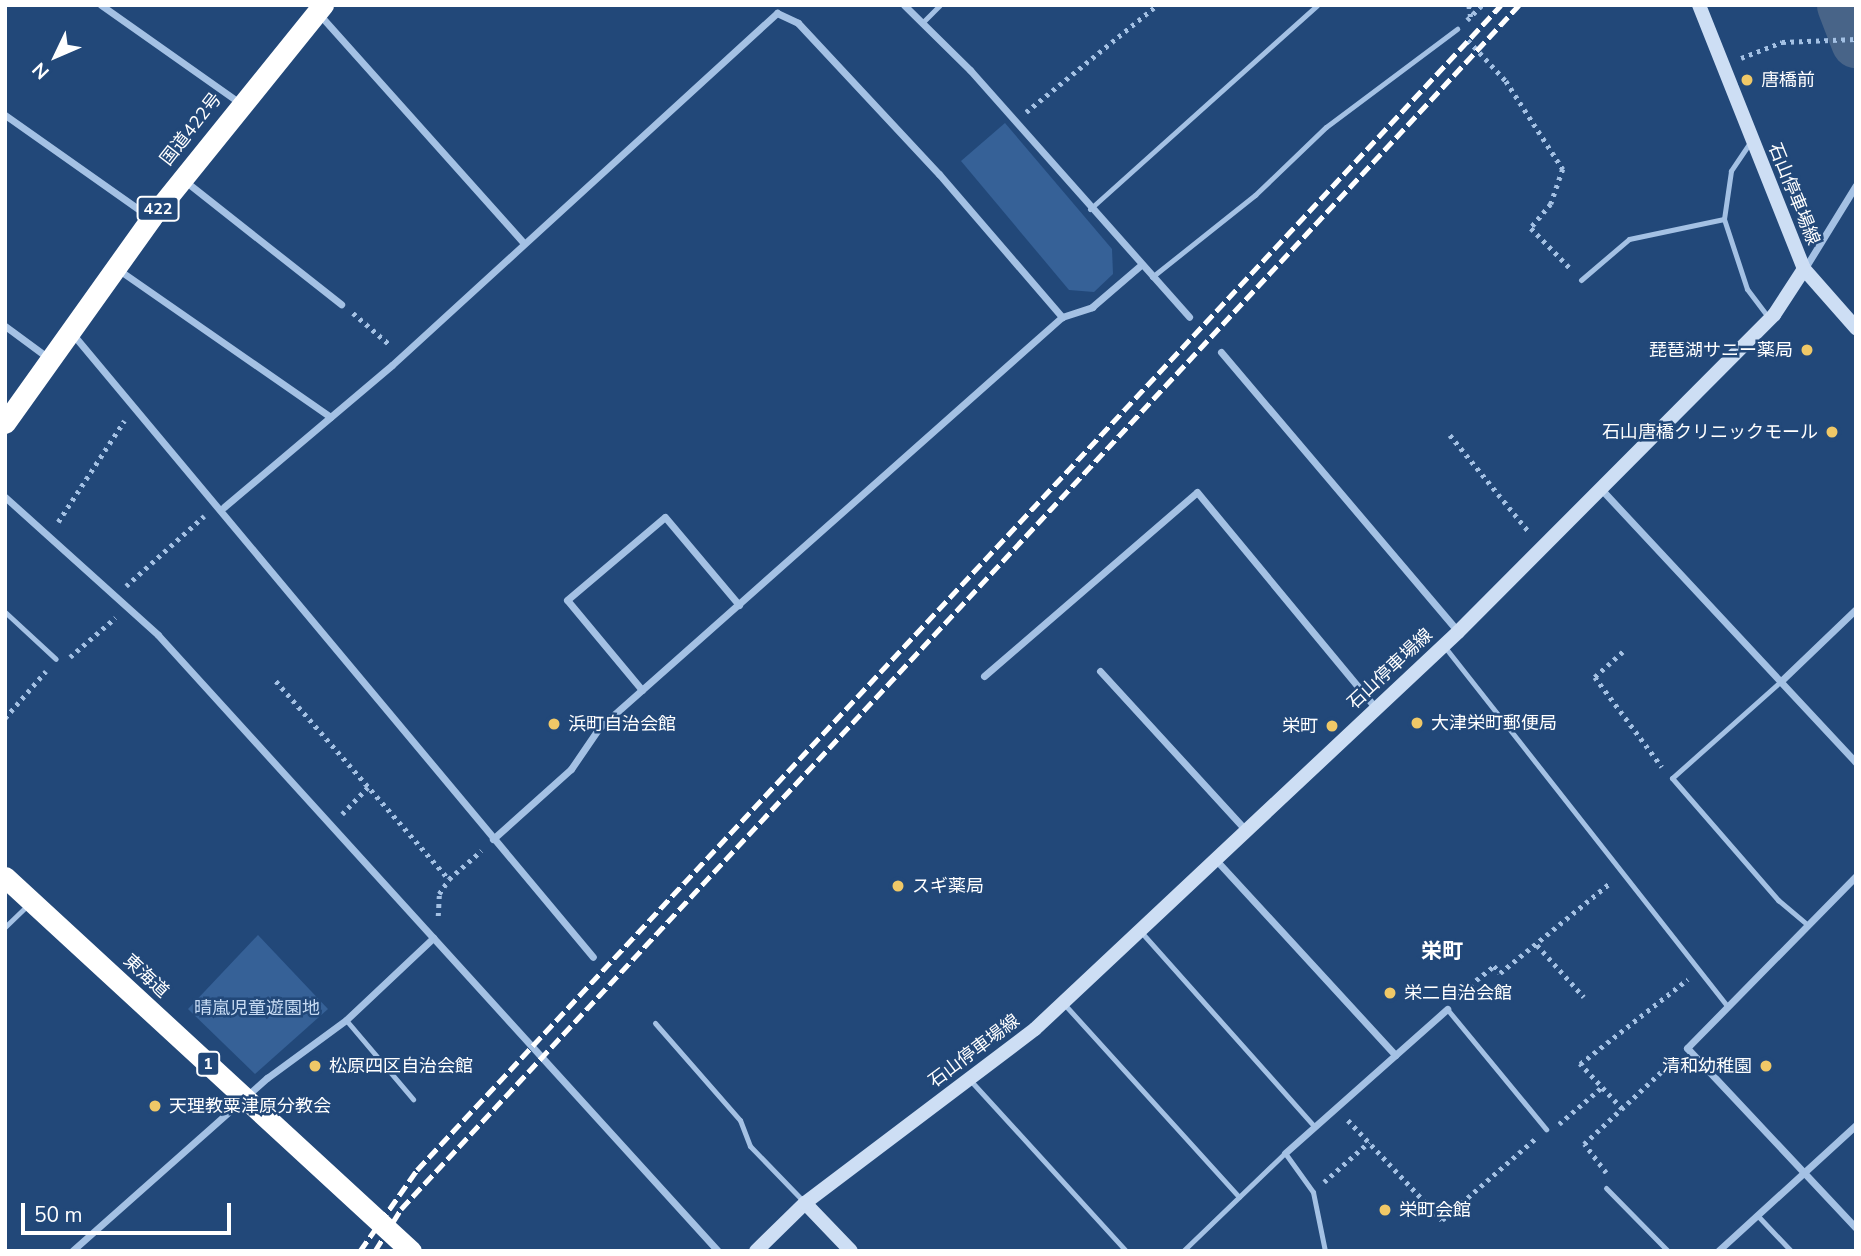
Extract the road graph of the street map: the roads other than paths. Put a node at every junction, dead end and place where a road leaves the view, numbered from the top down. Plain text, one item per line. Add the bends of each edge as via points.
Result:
1 (101, 5) edge
2 (904, 5) edge
3 (940, 5) edge
4 (1317, 5) edge
5 (1699, 5) edge
6 (320, 9) edge
7 (776, 9) edge
8 (922, 23) junction
9 (1457, 29) road end
10 (240, 104) junction
11 (5, 115) edge
12 (1752, 140) junction
13 (181, 179) junction
14 (1856, 185) edge
15 (1090, 209) junction
16 (151, 218) junction
17 (1724, 219) junction
18 (524, 243) junction
19 (1141, 265) junction
20 (116, 267) junction
21 (1804, 270) junction
22 (1152, 277) junction
23 (1581, 280) road end
24 (341, 304) road end
25 (1062, 317) junction
26 (1189, 317) dead end
27 (1770, 319) junction
28 (5, 326) edge
29 (1856, 328) edge
30 (71, 331) junction
31 (1221, 352) dead end
32 (51, 360) junction
33 (330, 417) junction
34 (5, 423) edge
35 (1601, 489) junction
36 (5, 497) edge
37 (224, 507) junction
38 (740, 605) junction
39 (1856, 609) edge
40 (5, 612) edge
41 (1458, 632) junction
42 (1444, 646) junction
43 (56, 659) dead end
44 (1100, 671) dead end
45 (984, 677) dead end
46 (1781, 681) junction
47 (642, 690) junction
48 (1377, 708) junction
49 (1856, 762) edge
50 (1245, 829) junction
51 (493, 839) junction
52 (1214, 858) junction
53 (1856, 876) edge
54 (5, 877) edge
55 (32, 902) junction
56 (1807, 924) junction
57 (5, 927) edge
58 (1139, 930) junction
59 (433, 938) junction
60 (593, 957) dead end
61 (1063, 1003) junction
62 (1446, 1007) joint
63 (1728, 1007) junction
64 (346, 1020) junction
65 (655, 1023) dead end
66 (1395, 1055) junction
67 (970, 1080) junction
68 (244, 1097) junction
69 (413, 1099) dead end
70 (1856, 1125) edge
71 (1314, 1126) junction
72 (1546, 1129) road end
73 (1285, 1153) junction
74 (1804, 1173) junction
75 (1606, 1188) road end
76 (1239, 1197) junction
77 (805, 1203) junction
78 (1757, 1215) junction
79 (1856, 1228) edge
80 (72, 1251) edge
81 (411, 1251) edge
82 (718, 1251) edge
83 (756, 1251) edge
84 (851, 1251) edge
85 (1126, 1251) edge
86 (1183, 1251) edge
87 (1325, 1251) edge
88 (1668, 1251) edge
89 (1718, 1251) edge
90 (1791, 1251) edge

1 - 10 street
2 - 8 street
3 - 8 lane
4 - 15 lane
5 - 12 main road, 石山停車場線
6 - 10 highway, 国道422号 / 422
6 - 18 street
7 - 18 street
7 - 25 street via 798,23 929,163
8 - 15 street
9 - 22 lane via 1326,127 1255,195
10 - 13 highway, 国道422号 / 422
11 - 16 street
12 - 17 lane via 1731,170
12 - 21 main road, 石山停車場線
13 - 16 highway, 国道422号 / 422
13 - 24 street
14 - 21 street
15 - 19 street
16 - 20 highway, 国道422号 / 422
17 - 23 lane via 1629,239
17 - 27 lane via 1747,289
18 - 33 street
19 - 22 street
19 - 25 street via 1092,307
20 - 30 highway, 国道422号 / 422
20 - 33 street
21 - 27 main road, 石山停車場線
21 - 29 main road
22 - 26 street
25 - 38 street
27 - 35 main road, 石山停車場線
28 - 32 street
30 - 32 highway, 国道422号 / 422
30 - 37 street
31 - 41 street
32 - 34 highway, 国道422号 / 422
33 - 37 street
35 - 41 main road, 石山停車場線
35 - 46 street
36 - 59 street via 118,594
37 - 51 street via 229,524
38 - 47 street
38 - 47 street via 665,517 566,600
39 - 46 street
40 - 43 lane
41 - 42 main road, 石山停車場線
42 - 48 main road, 石山停車場線
42 - 63 lane
44 - 50 street
45 - 48 street via 1198,492
46 - 49 street
46 - 56 lane via 1672,778 1778,900
47 - 51 street via 598,728 571,769
48 - 50 main road, 石山停車場線
50 - 52 main road, 石山停車場線
51 - 60 street
52 - 58 main road, 石山停車場線
52 - 66 street
53 - 56 street
54 - 55 street
54 - 81 highway, 東海道 / 1, bridge
55 - 57 lane
55 - 68 street
56 - 63 street
58 - 61 main road, 石山停車場線
58 - 71 lane
59 - 64 street
59 - 82 street
61 - 67 main road, 石山停車場線
61 - 76 lane
62 - 66 street
62 - 72 lane
63 - 74 street via 1687,1048
64 - 68 street
64 - 69 lane
65 - 77 lane via 740,1120 750,1146
66 - 71 street
67 - 77 main road, 石山停車場線
67 - 85 lane
68 - 80 street
68 - 81 street
70 - 74 street
71 - 73 street
73 - 76 lane
73 - 87 lane via 1313,1192
74 - 78 street
74 - 79 street
75 - 88 lane
76 - 86 lane
77 - 83 main road, 石山停車場線
77 - 84 main road
78 - 89 street
78 - 90 lane

